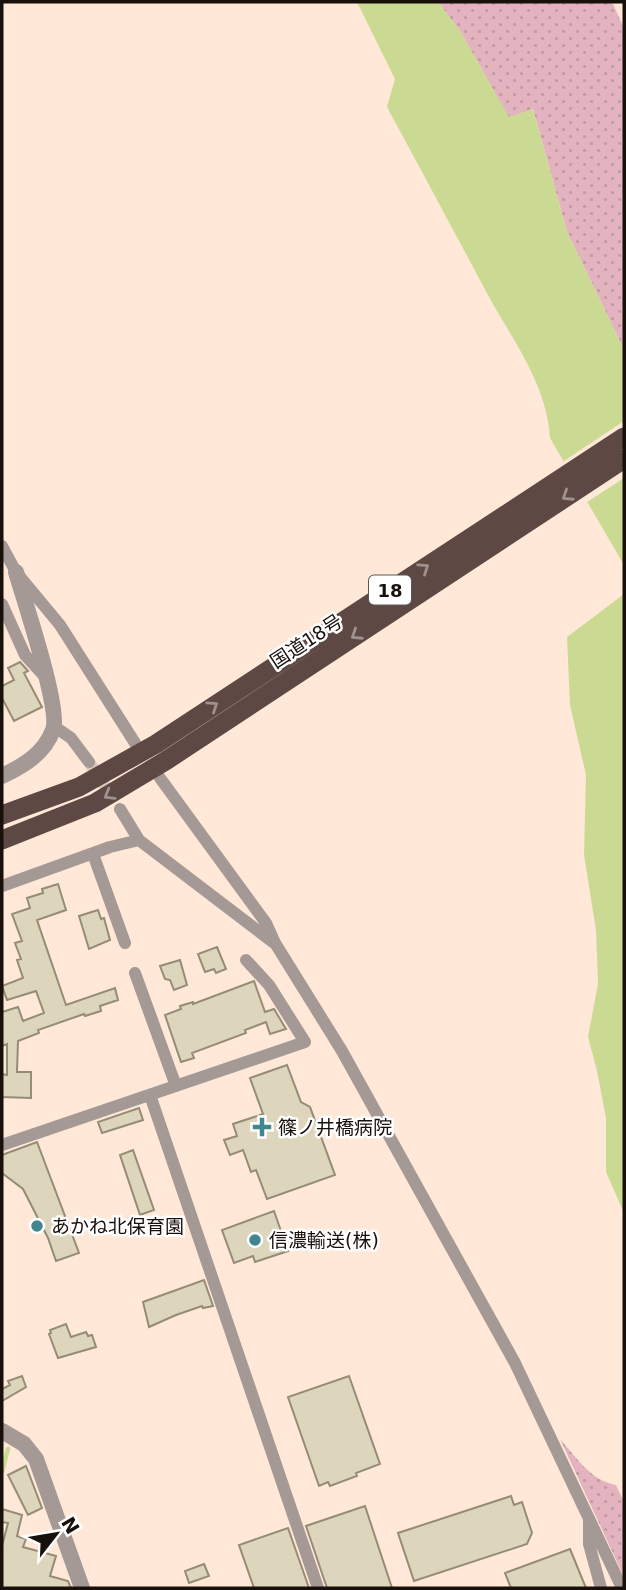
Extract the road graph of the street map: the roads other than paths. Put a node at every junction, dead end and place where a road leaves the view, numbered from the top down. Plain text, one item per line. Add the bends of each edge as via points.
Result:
1 (624, 437) edge
2 (624, 459) edge
3 (2, 546) edge
4 (16, 572) junction
5 (2, 604) edge
6 (46, 678) junction
7 (54, 727) junction
8 (135, 743) dead end
9 (161, 761) junction
10 (89, 762) tunnel mouth
11 (2, 776) edge
12 (120, 808) tunnel mouth
13 (2, 815) edge
14 (2, 840) edge
15 (139, 840) junction
16 (93, 854) junction
17 (2, 886) edge
18 (125, 943) dead end
19 (275, 943) junction
20 (246, 960) dead end
21 (135, 973) dead end
22 (176, 1086) junction
23 (150, 1094) junction
24 (2, 1146) edge
25 (2, 1432) edge
26 (589, 1517) junction
27 (82, 1588) edge
28 (318, 1588) edge
29 (601, 1588) edge
30 (622, 1588) edge

9 -> 1 highway, 国道18号 / 18
2 -> 9 highway, 国道18号 / 18
3 - 4 street
4 - 6 street
4 - 8 street via 60,625
5 - 6 street via 24,655
6 - 7 street
7 - 10 street via 71,738
7 - 11 street via 35,757
9 - 13 highway, 国道18号 / 18
9 -> 14 highway, 国道18号 / 18 via 95,803
9 - 19 street
12 - 15 street
15 - 16 street
15 - 19 street
16 - 17 street
16 - 18 street
19 - 26 street via 449,1241 515,1363
20 - 22 street via 269,985 305,1042
21 - 22 street
22 - 23 street
23 - 24 street
23 - 28 street
25 - 27 street via 24,1444 36,1459
26 - 29 street via 589,1544
26 - 30 street

